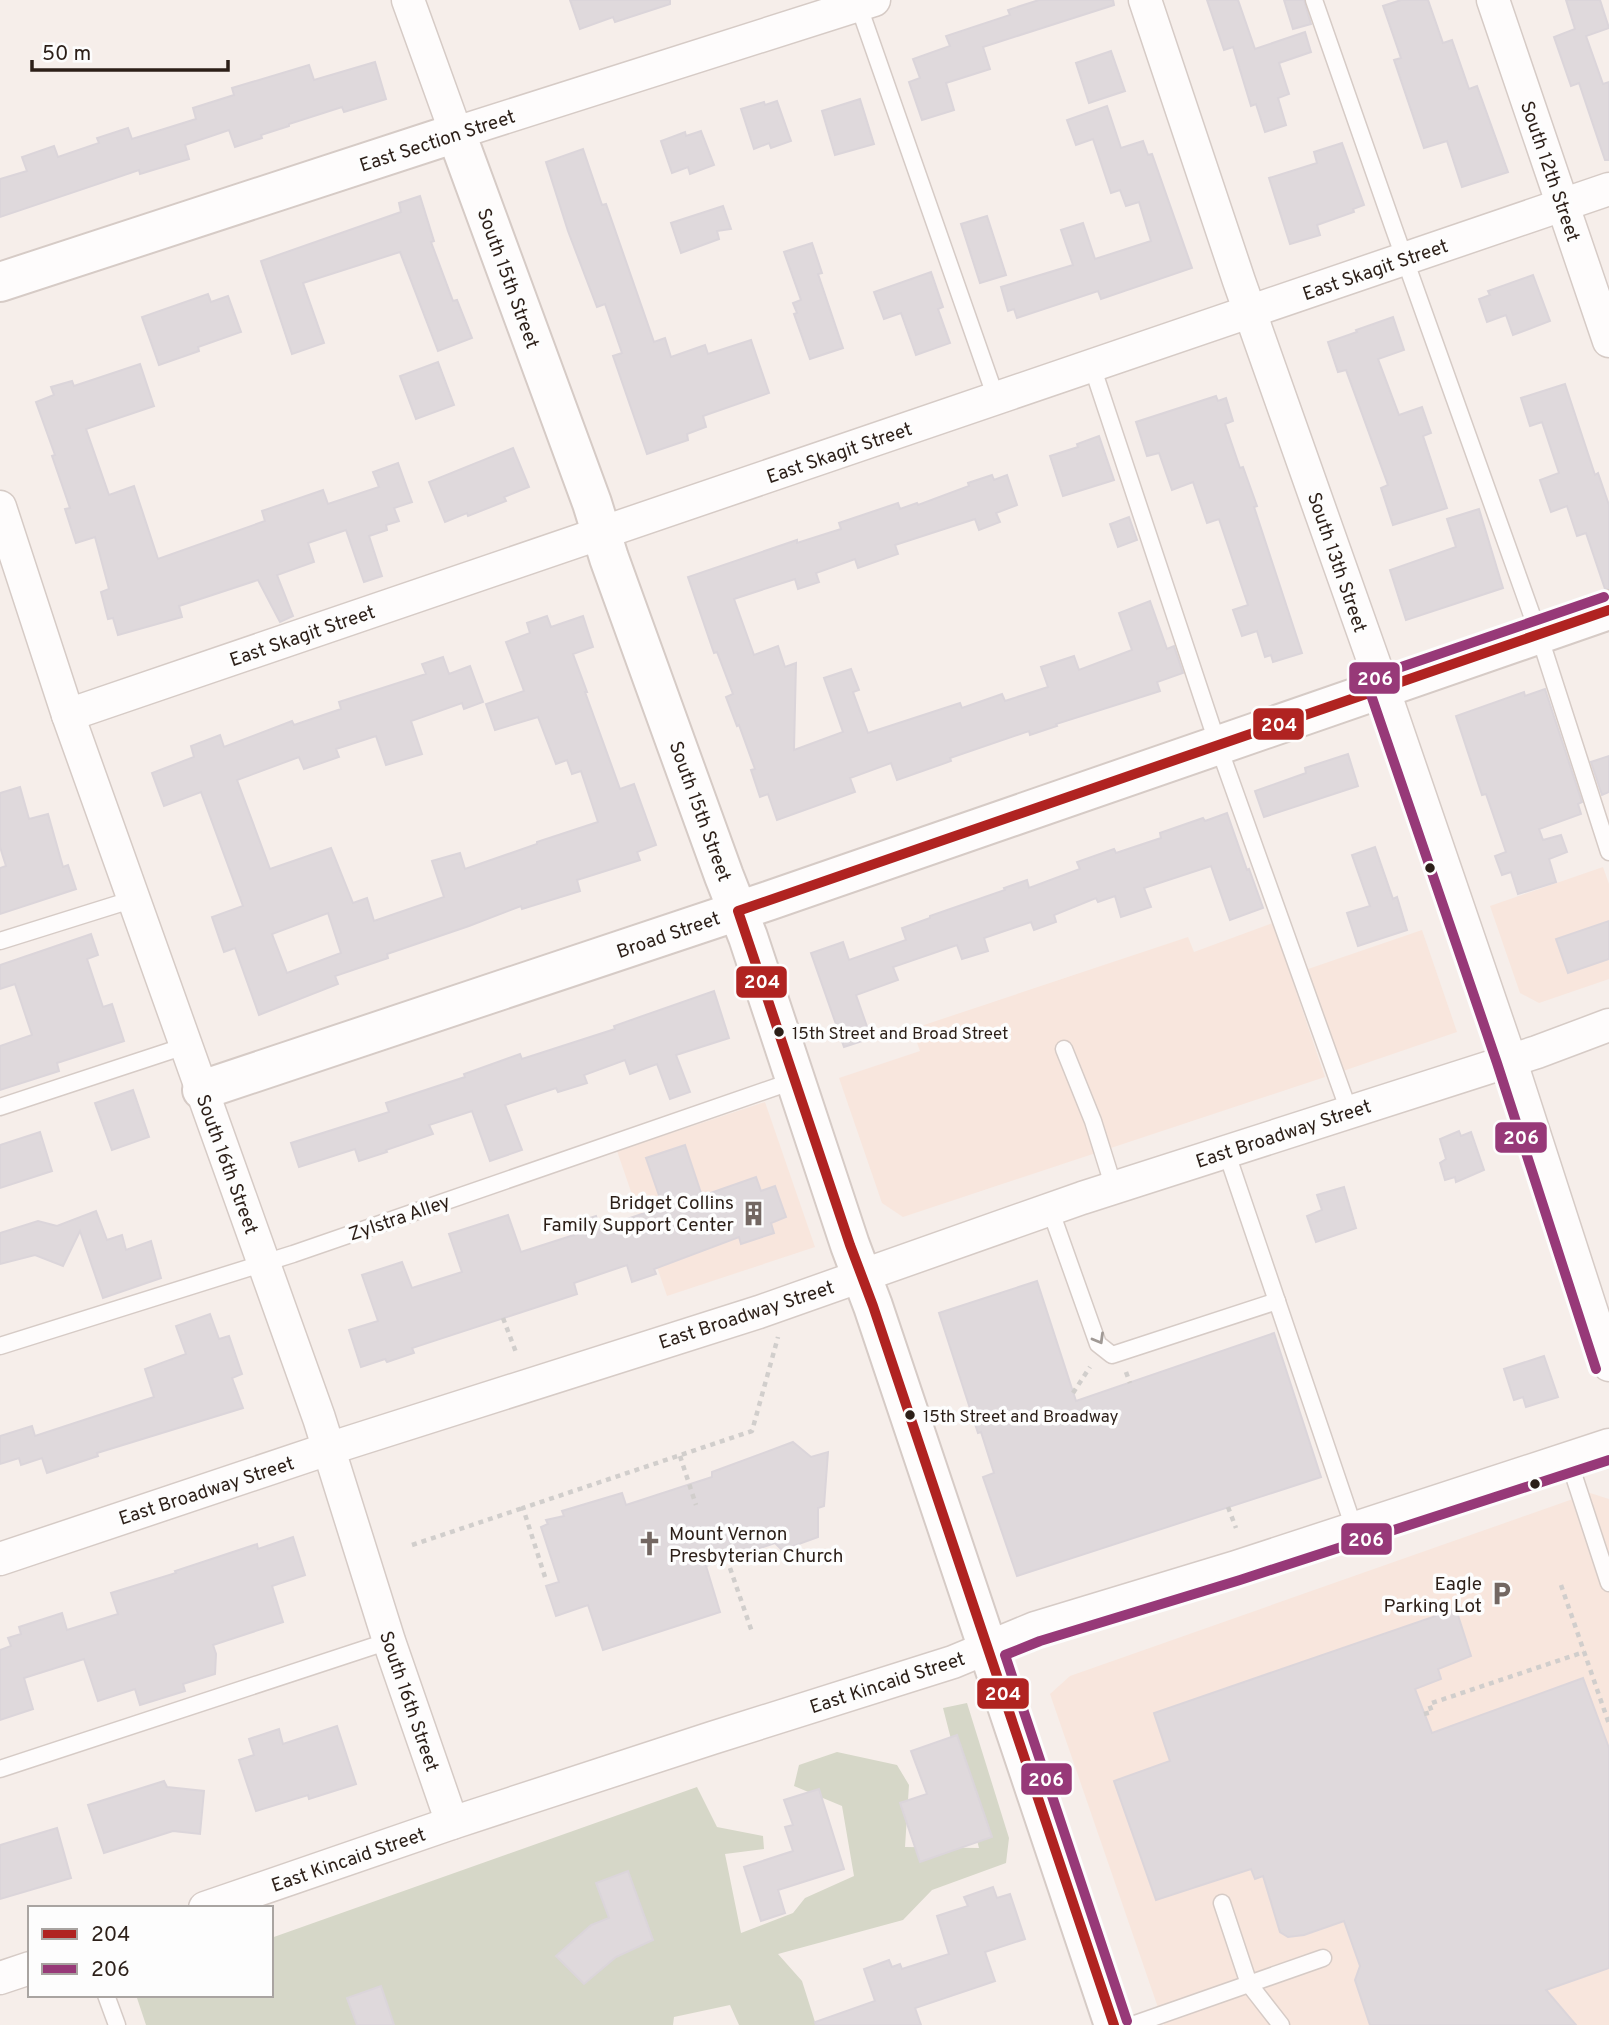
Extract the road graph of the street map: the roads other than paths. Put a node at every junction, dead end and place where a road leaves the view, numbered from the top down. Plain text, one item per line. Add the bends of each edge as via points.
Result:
1 (408, 0) edge
2 (1144, 0) edge
3 (1314, 0) edge
4 (1493, 0) edge
5 (863, 2) edge
6 (789, 12) edge
7 (456, 134) junction
8 (1609, 189) edge
9 (1563, 205) junction
10 (1405, 259) junction
11 (0, 282) edge
12 (1251, 312) junction
13 (1609, 341) edge
14 (1092, 366) junction
15 (996, 398) junction
16 (0, 507) edge
17 (601, 533) junction
18 (1609, 610) edge
19 (1539, 635) junction
20 (1383, 688) junction
21 (68, 715) junction
22 (1218, 745) junction
23 (1609, 852) edge
24 (134, 899) junction
25 (738, 911) junction
26 (0, 941) edge
27 (1609, 1025) edge
28 (186, 1046) junction
29 (1064, 1049) dead end
30 (1510, 1059) junction
31 (796, 1080) junction
32 (202, 1090) junction
33 (0, 1107) edge
34 (1349, 1111) junction
35 (1226, 1151) junction
36 (1114, 1188) junction
37 (1050, 1209) junction
38 (263, 1263) junction
39 (862, 1275) junction
40 (1277, 1301) junction
41 (0, 1346) edge
42 (1609, 1365) edge
43 (1609, 1445) edge
44 (328, 1449) junction
45 (1568, 1458) junction
46 (1353, 1528) junction
47 (0, 1559) edge
48 (1609, 1583) edge
49 (389, 1641) junction
50 (988, 1647) junction
51 (0, 1769) edge
52 (452, 1823) junction
53 (1222, 1903) dead end
54 (211, 1906) edge
55 (1323, 1958) dead end
56 (28, 1969) edge
57 (0, 1978) edge
58 (1250, 1984) junction
59 (107, 1997) edge
60 (117, 2025) edge
61 (1114, 2025) edge
62 (1132, 2025) edge
63 (1281, 2025) edge

1 - 7 street, South 15th Street
2 - 12 street, South 13th Street
3 - 10 lane
4 - 9 street, South 12th Street
5 - 6 street, East Section Street
5 - 15 lane
6 - 7 street, East Section Street
7 - 11 street, East Section Street
7 - 17 street, South 15th Street
8 - 9 street, East Skagit Street
9 - 10 street, East Skagit Street
9 - 13 street, South 12th Street
10 - 12 street, East Skagit Street
10 - 19 lane
12 - 14 street, East Skagit Street
12 - 20 street, South 13th Street
14 - 15 street, East Skagit Street
14 - 22 lane
15 - 17 street, East Skagit Street
16 - 21 street, South 16th Street
17 - 21 street, East Skagit Street
17 - 25 street, South 15th Street
18 - 19 street, Broad Street
19 - 20 street, Broad Street
19 - 23 lane
20 - 22 street, Broad Street
20 - 30 street, South 13th Street
21 - 24 street, South 16th Street
22 - 25 street, Broad Street
22 - 34 lane
24 - 26 lane
24 - 28 street, South 16th Street
25 - 31 street, South 15th Street
25 - 32 street, Broad Street
27 - 30 street, East Broadway Street
28 - 32 street, South 16th Street
28 - 33 lane
29 - 36 lane
30 - 34 street, East Broadway Street
30 - 42 street, South 13th Street
31 - 38 lane, Zylstra Alley
31 - 39 street, South 15th Street
32 - 38 street, South 16th Street
34 - 35 street, East Broadway Street
35 - 36 street, East Broadway Street
35 - 40 lane
36 - 37 street, East Broadway Street
37 - 39 street, East Broadway Street
37 -> 40 lane via 1098,1344 1112,1355
38 - 41 lane, Zylstra Alley
38 - 44 street, South 16th Street
39 - 44 street, East Broadway Street
39 - 50 street, South 15th Street
40 - 46 lane
43 - 45 street, East Kincaid Street
44 - 47 street, East Broadway Street
44 - 49 street, South 16th Street
45 - 46 street, East Kincaid Street
45 - 48 lane
46 - 50 street, East Kincaid Street
49 - 51 lane
49 - 52 street, South 16th Street
50 - 52 street, East Kincaid Street
50 - 61 street, South 15th Street
52 - 54 street, East Kincaid Street
53 - 58 lane
55 - 58 lane
56 - 57 street
58 - 62 lane
58 - 63 lane
59 - 60 lane

